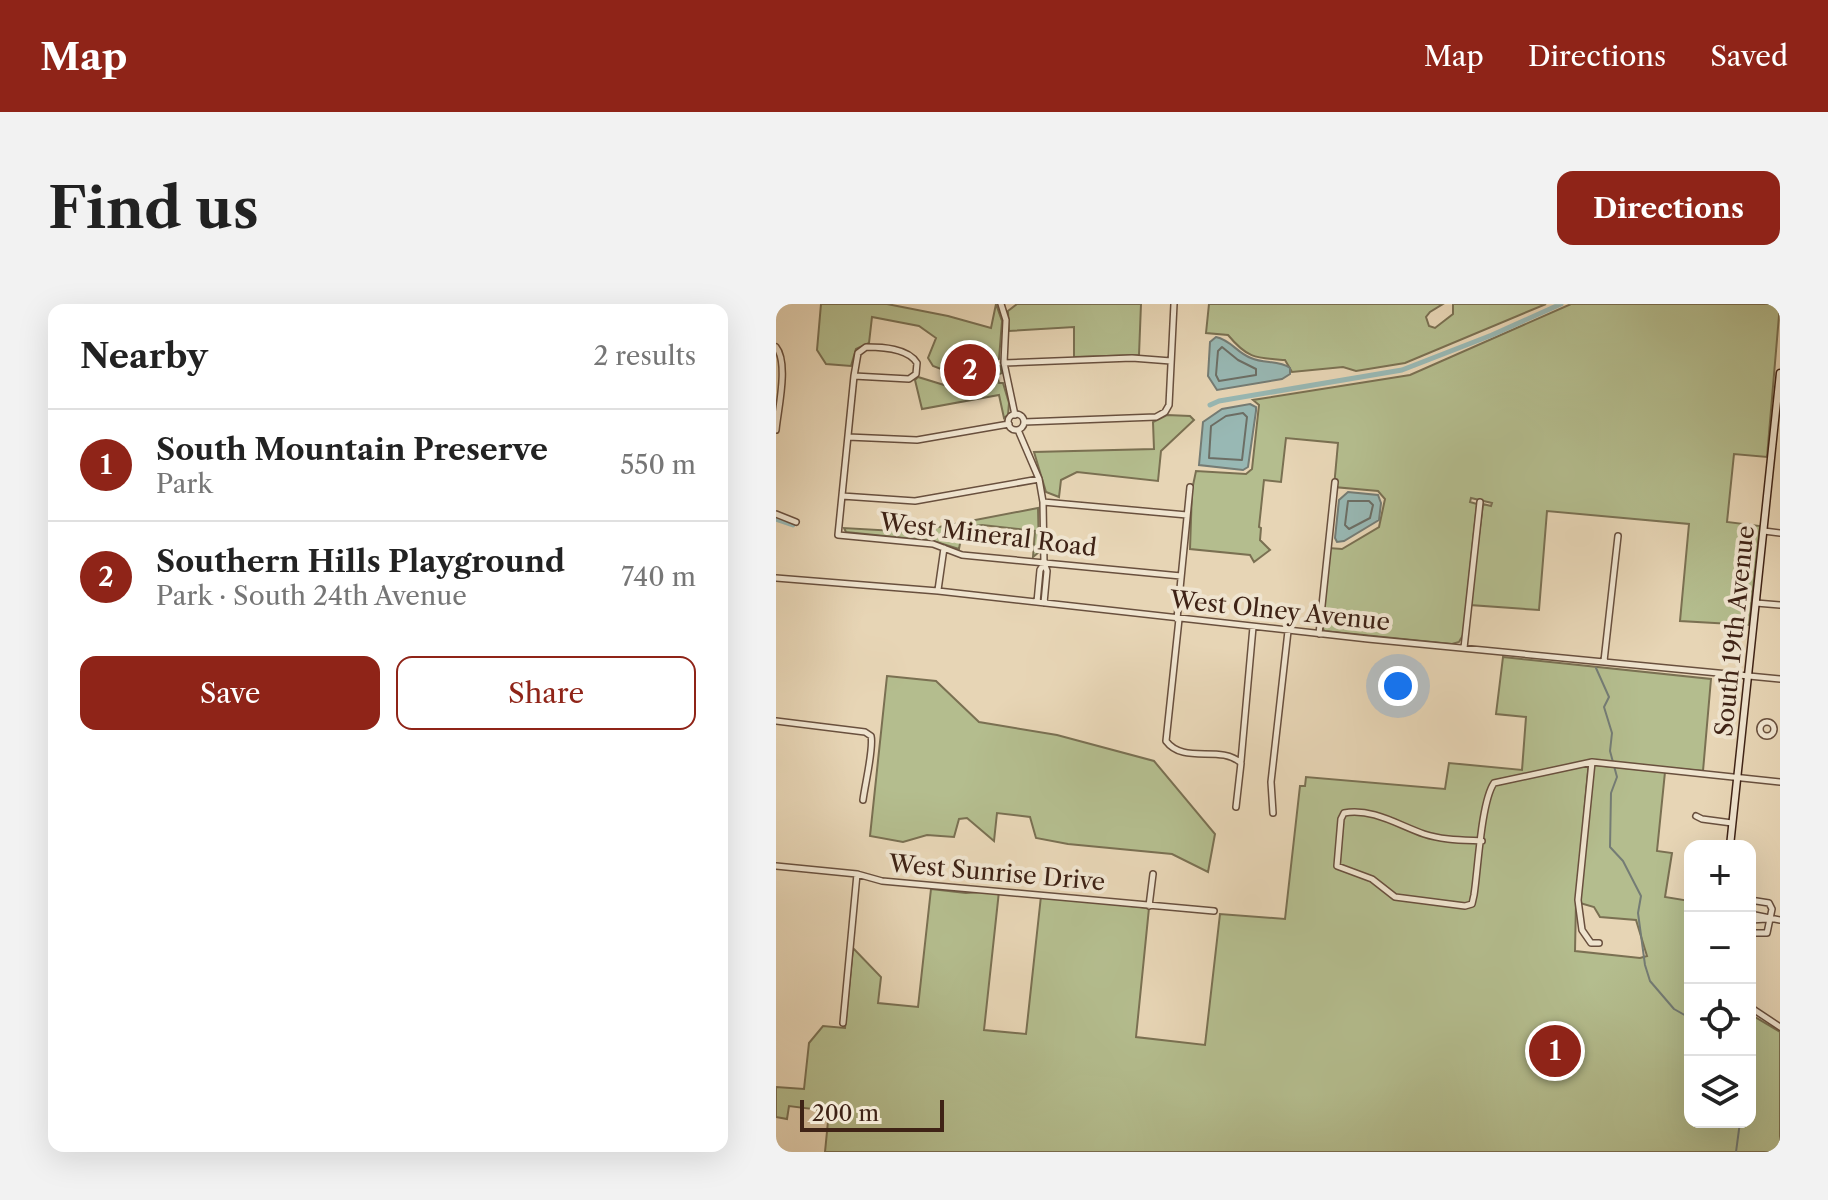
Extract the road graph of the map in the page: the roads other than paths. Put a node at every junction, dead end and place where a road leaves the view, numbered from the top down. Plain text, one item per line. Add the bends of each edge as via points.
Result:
1 (1001, 304) edge
2 (1174, 304) edge
3 (777, 348) edge
4 (1171, 361) junction
5 (1004, 363) junction
6 (1780, 373) edge
7 (854, 376) junction
8 (1779, 392) edge
9 (777, 406) edge
10 (1015, 415) junction
11 (1024, 422) junction
12 (1009, 424) junction
13 (776, 430) edge
14 (1018, 430) junction
15 (848, 437) junction
16 (1039, 479) junction
17 (1335, 482) dead end
18 (1190, 487) dead end
19 (842, 496) junction
20 (1043, 502) junction
21 (1480, 502) dead end
22 (776, 514) edge
23 (1187, 515) junction
24 (796, 522) dead end
25 (1764, 531) junction
26 (1780, 533) edge
27 (1618, 536) dead end
28 (944, 548) junction
29 (1044, 563) junction
30 (1181, 576) junction
31 (776, 578) edge
32 (1043, 581) junction
33 (938, 591) junction
34 (1037, 602) junction
35 (1044, 603) junction
36 (1756, 603) junction
37 (1780, 605) edge
38 (1178, 619) junction
39 (1253, 627) junction
40 (1288, 631) junction
41 (1319, 634) junction
42 (1464, 648) junction
43 (1604, 661) junction
44 (1748, 675) junction
45 (1780, 679) edge
46 (776, 721) edge
47 (1592, 762) junction
48 (1241, 763) junction
49 (1738, 779) junction
50 (1780, 782) edge
51 (863, 800) dead end
52 (1236, 807) dead end
53 (1273, 813) dead end
54 (1696, 816) dead end
55 (1732, 823) junction
56 (1731, 840) edge
57 (1482, 841) junction
58 (776, 866) edge
59 (857, 874) junction
60 (1153, 874) dead end
61 (1756, 901) edge
62 (1149, 906) junction
63 (1214, 911) dead end
64 (1756, 916) edge
65 (1769, 919) junction
66 (1756, 920) edge
67 (1780, 920) edge
68 (1756, 933) edge
69 (1599, 943) dead end
70 (1756, 1011) edge
71 (843, 1023) dead end
72 (1780, 1027) edge

1 - 5 street via 1006,320
2 - 4 street
3 - 9 street via 782,365
4 - 5 street
4 - 11 street via 1169,405 1156,417
5 - 10 street
6 - 8 street, South 19th Avenue
7 - 7 street via 857,356 869,347 908,353 918,367 909,379
7 - 15 street
8 - 25 street, South 19th Avenue
9 - 13 street
10 - 11 street
10 - 12 street
11 - 14 street
12 - 14 street
12 - 15 street via 917,440
14 - 16 street
15 - 19 street
16 - 19 street via 915,501
16 - 20 street
17 - 41 street
18 - 23 street
19 - 28 street, West Mineral Road via 838,535
20 - 23 street
20 - 29 street
21 - 42 street
22 - 24 street
23 - 30 street
25 - 26 street
25 - 36 street, South 19th Avenue
27 - 43 street
28 - 29 street, West Mineral Road via 962,555
28 - 33 street
29 - 30 street, West Mineral Road
29 - 32 street
30 - 38 street
31 - 33 street, West Olney Avenue
32 - 34 street
32 - 35 street
33 - 34 street, West Olney Avenue
34 - 35 street, West Olney Avenue
35 - 38 street, West Olney Avenue
36 - 37 street
36 - 44 street, South 19th Avenue
38 - 39 street, West Olney Avenue
38 - 48 street via 1166,741 1182,753 1229,756
39 - 40 street, West Olney Avenue
39 - 48 street
40 - 41 street, West Olney Avenue
40 - 53 street via 1271,782
41 - 42 street, West Olney Avenue
42 - 43 street, West Olney Avenue
43 - 44 street, West Olney Avenue
44 - 45 street, West Olney Avenue
44 - 49 street, South 19th Avenue
46 - 51 street via 871,736
47 - 49 street
47 - 57 street via 1494,783
47 - 69 street via 1578,900 1582,930 1591,943
48 - 52 street
49 - 50 street
49 - 55 street, South 19th Avenue
54 - 55 street
55 - 56 street, South 19th Avenue
57 - 57 street via 1472,904 1465,906 1395,897 1372,879 1337,866 1341,819 1351,811 1425,834
58 - 59 street, West Sunrise Drive
59 - 62 street, West Sunrise Drive via 882,881
59 - 71 street
60 - 62 street
61 - 65 street via 1769,903
62 - 63 street, West Sunrise Drive
64 - 65 street
65 - 66 street
65 - 67 street
65 - 68 street via 1767,933
70 - 72 street

